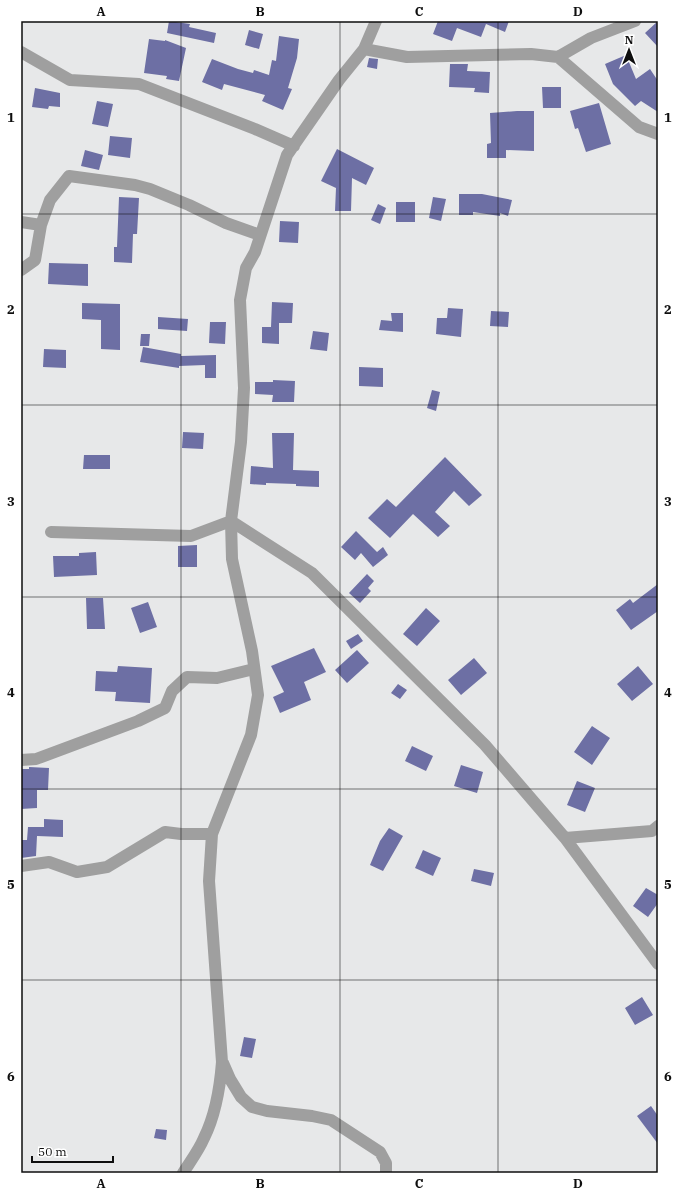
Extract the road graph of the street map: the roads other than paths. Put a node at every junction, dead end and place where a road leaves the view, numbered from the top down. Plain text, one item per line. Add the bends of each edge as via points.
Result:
1 (376, 21) edge
2 (635, 21) edge
3 (364, 49) junction
4 (21, 52) edge
5 (558, 56) junction
6 (658, 134) edge
7 (294, 146) junction
8 (21, 222) edge
9 (41, 225) junction
10 (260, 235) junction
11 (21, 270) edge
12 (231, 521) junction
13 (51, 532) dead end
14 (254, 669) junction
15 (21, 760) edge
16 (658, 826) edge
17 (212, 834) junction
18 (565, 838) junction
19 (21, 866) edge
20 (658, 964) edge
21 (222, 1062) junction
22 (183, 1173) edge
23 (386, 1173) edge

1 - 3 street
2 - 5 street via 591,38
3 - 5 street via 407,57 531,54
3 - 7 street via 339,80
4 - 7 street via 70,80 139,84
5 - 6 street via 638,127
7 - 10 street via 287,155
8 - 9 street
9 - 10 street via 50,200 69,176 150,189 226,223
9 - 11 street via 35,260
10 - 12 street via 255,252 246,268 240,300 244,388 241,442
12 - 13 street via 191,536
12 - 14 street via 232,559
12 - 18 street via 312,573 485,745
14 - 15 street via 217,678 187,677 172,691 165,708 36,759
14 - 17 street via 258,695 251,735
16 - 18 street via 652,831
17 - 19 street via 165,832 107,866 76,872 49,862
17 - 21 street via 210,881
18 - 20 street
21 - 22 street via 220,1089 214,1111 204,1138
21 - 23 street via 230,1080 252,1107 331,1120 380,1152 386,1163

